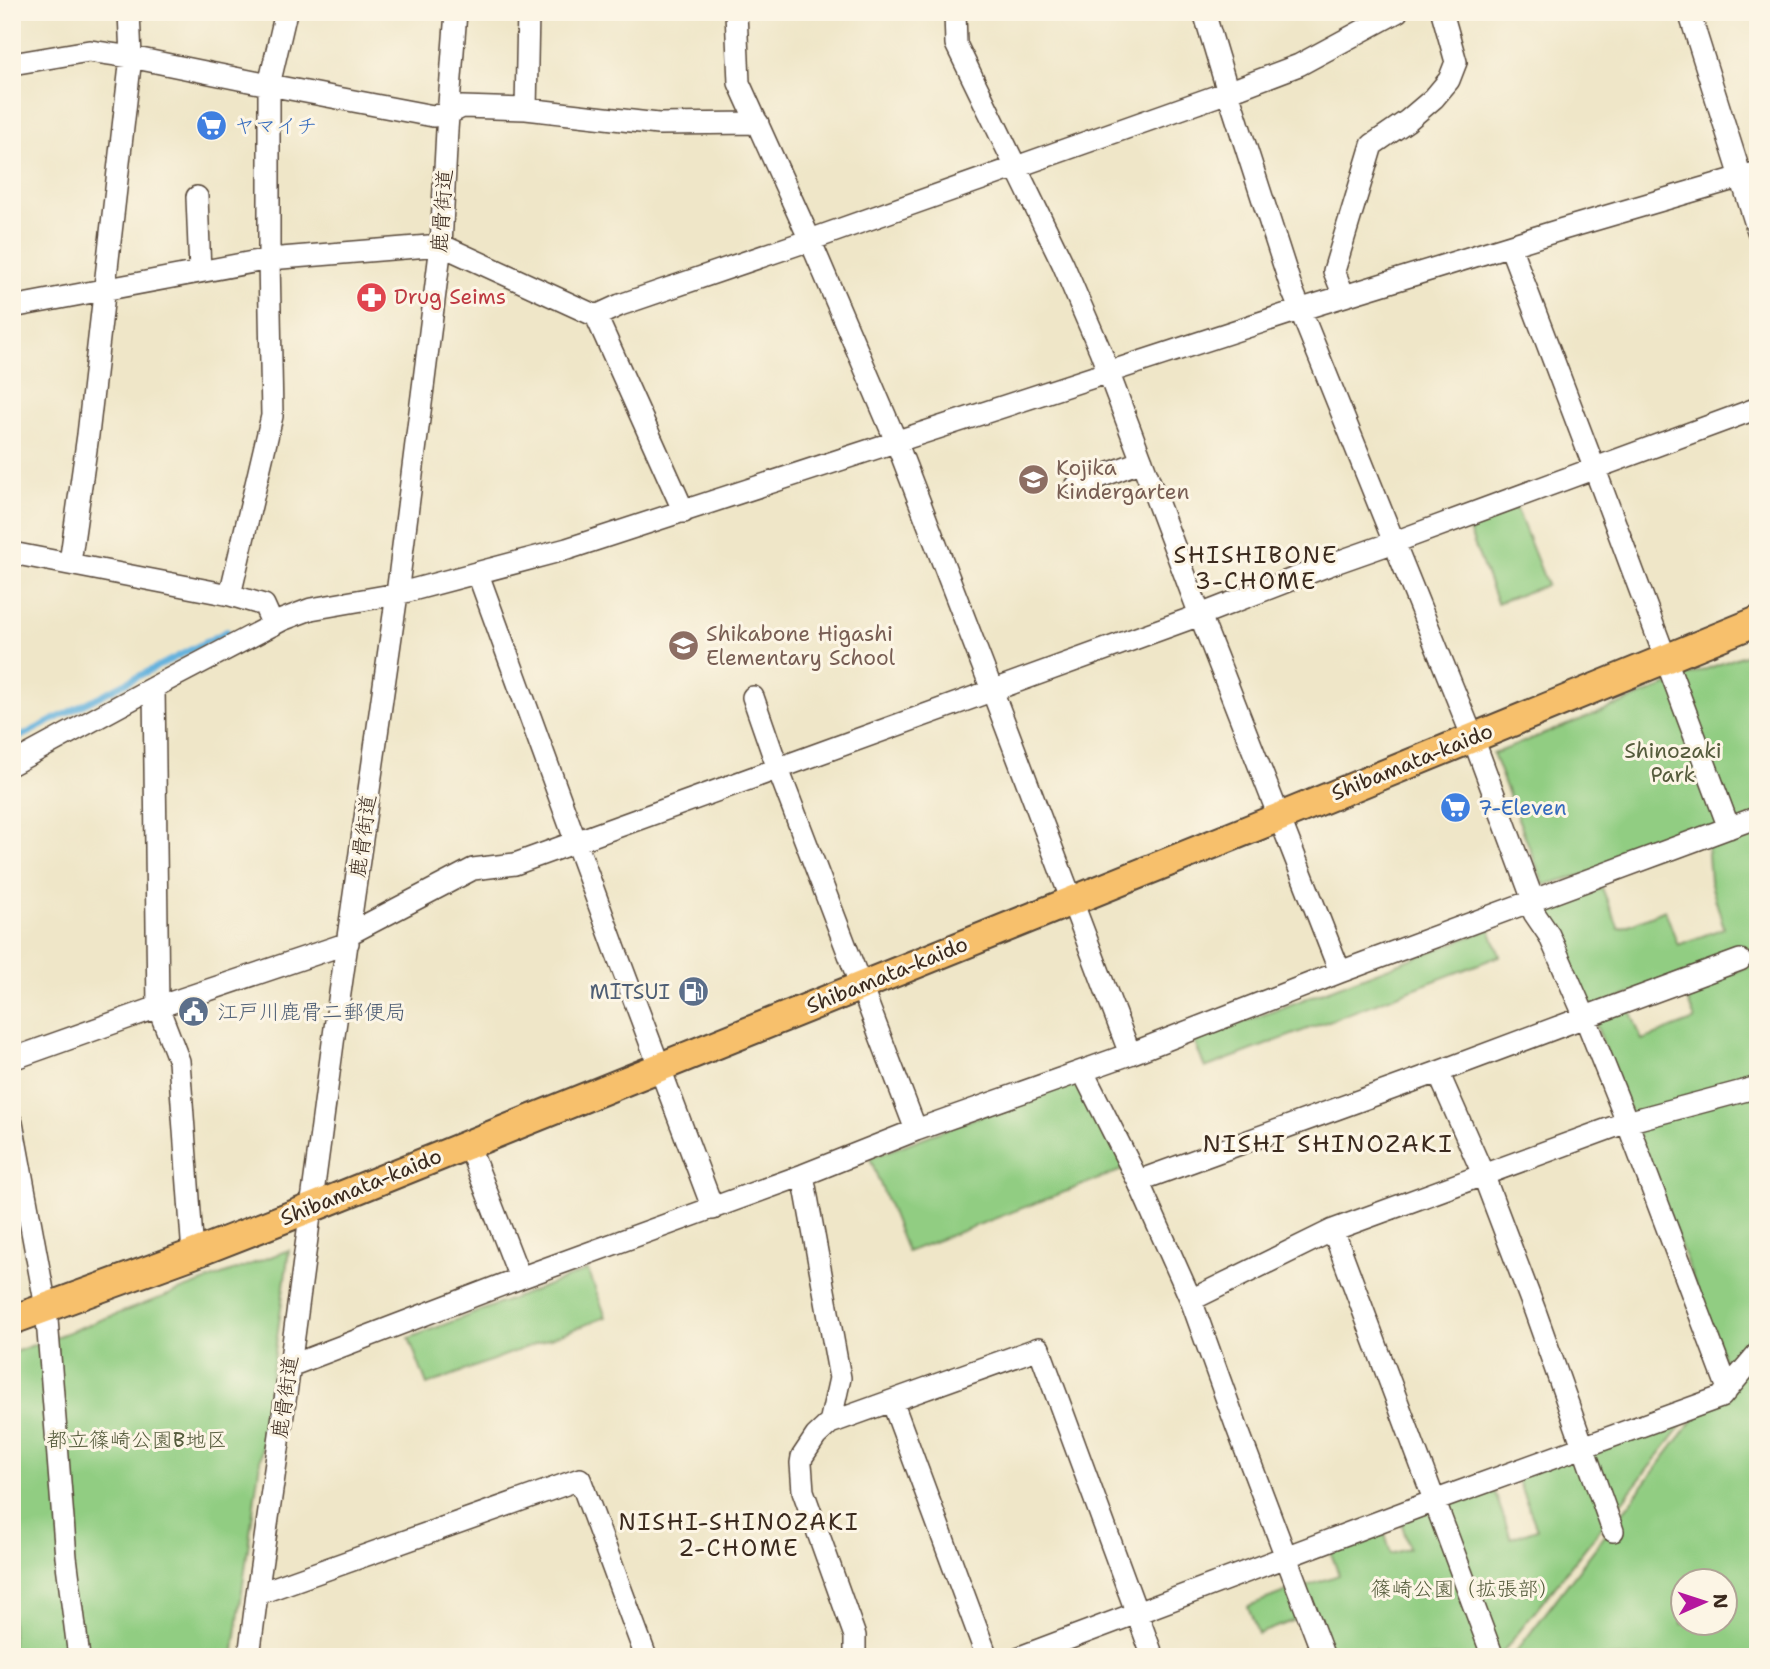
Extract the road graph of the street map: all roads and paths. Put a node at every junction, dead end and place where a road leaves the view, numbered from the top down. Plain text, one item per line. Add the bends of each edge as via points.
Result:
1 (129, 12) edge
2 (286, 12) edge
3 (456, 12) edge
4 (528, 12) edge
5 (736, 12) edge
6 (955, 12) edge
7 (1204, 12) edge
8 (1398, 12) edge
9 (1442, 12) edge
10 (1689, 12) edge
11 (131, 57) junction
12 (12, 64) edge
13 (269, 85) junction
14 (1228, 92) junction
15 (526, 109) junction
16 (448, 114) junction
17 (758, 123) junction
18 (1015, 167) junction
19 (1750, 174) edge
20 (197, 197) dead end
21 (1758, 231) edge
22 (810, 240) junction
23 (441, 245) junction
24 (1510, 246) junction
25 (269, 259) junction
26 (200, 272) junction
27 (104, 290) junction
28 (1344, 296) junction
29 (12, 307) edge
30 (1302, 309) junction
31 (596, 316) junction
32 (1109, 373) junction
33 (1758, 408) edge
34 (896, 441) junction
35 (1142, 461) junction
36 (1594, 467) junction
37 (1076, 486) dead end
38 (684, 512) junction
39 (1394, 543) junction
40 (12, 553) edge
41 (70, 563) junction
42 (478, 574) junction
43 (397, 594) junction
44 (230, 595) junction
45 (1200, 614) junction
46 (1758, 621) edge
47 (273, 625) junction
48 (1665, 658) junction
49 (154, 687) junction
50 (992, 690) junction
51 (753, 697) dead end
52 (1473, 738) junction
53 (12, 764) edge
54 (778, 769) junction
55 (1280, 817) junction
56 (1758, 817) edge
57 (1729, 828) junction
58 (576, 842) junction
59 (1533, 900) junction
60 (1072, 901) junction
61 (349, 938) junction
62 (1740, 960) dead end
63 (1340, 972) junction
64 (861, 985) junction
65 (159, 1007) junction
66 (1585, 1017) junction
67 (1130, 1054) junction
68 (12, 1059) edge
69 (660, 1066) junction
70 (1083, 1072) junction
71 (1438, 1072) junction
72 (1758, 1087) edge
73 (1627, 1122) junction
74 (12, 1123) edge
75 (916, 1130) junction
76 (468, 1144) junction
77 (1483, 1174) junction
78 (803, 1175) junction
79 (1138, 1181) junction
80 (311, 1208) junction
81 (713, 1209) junction
82 (1334, 1230) junction
83 (193, 1254) junction
84 (520, 1278) junction
85 (1191, 1300) junction
86 (46, 1307) junction
87 (12, 1320) edge
88 (1758, 1353) edge
89 (290, 1366) junction
90 (1728, 1389) junction
91 (892, 1401) junction
92 (830, 1423) junction
93 (1584, 1447) junction
94 (1434, 1501) junction
95 (1614, 1531) dead end
96 (1286, 1557) junction
97 (257, 1594) junction
98 (1137, 1612) junction
99 (79, 1657) edge
100 (249, 1657) edge
101 (646, 1657) edge
102 (855, 1657) edge
103 (987, 1657) edge
104 (1020, 1657) edge
105 (1153, 1657) edge
106 (1324, 1657) edge
107 (1493, 1657) edge

1 - 11 street
2 - 13 street
3 - 16 street, 鹿骨街道
4 - 15 street
5 - 17 street via 738,83
6 - 18 street via 956,44
7 - 14 street
8 - 14 street via 1299,65
9 - 28 street via 1456,62 1434,98 1372,145 1334,271
10 - 19 street
11 - 12 street via 89,51
11 - 13 street
11 - 27 street
13 - 16 street via 433,116
13 - 25 street
14 - 18 street
14 - 30 street
15 - 16 street via 462,107
15 - 17 street via 658,124
16 - 23 street, 鹿骨街道
17 - 22 street
18 - 22 street
18 - 32 street
19 - 21 street
19 - 24 street
20 - 26 street
22 - 31 street
22 - 34 street
23 - 25 street
23 - 31 street
23 - 43 street, 鹿骨街道
24 - 28 street
24 - 36 street
25 - 26 street
25 - 44 street via 272,416
26 - 27 street
27 - 29 street
27 - 41 street
28 - 30 street
30 - 32 street
30 - 39 street
31 - 38 street
32 - 34 street
32 - 35 street
33 - 36 street
34 - 38 street
34 - 50 street
35 - 37 street
35 - 45 street
36 - 39 street
36 - 48 street
38 - 42 street
39 - 45 street
39 - 52 street
40 - 41 street
41 - 44 street
42 - 43 street
42 - 58 street
43 - 47 street via 311,609
43 - 61 street, 鹿骨街道
44 - 47 street via 264,605
45 - 50 street
45 - 55 street
46 - 48 main road, Shibamata-kaido
47 - 49 street
48 - 52 main road, Shibamata-kaido
48 - 57 street
49 - 53 street
49 - 65 street
50 - 54 street
50 - 60 street
51 - 54 street
52 - 55 main road, Shibamata-kaido
52 - 59 street
54 - 58 street
54 - 64 street
55 - 60 main road, Shibamata-kaido
55 - 63 street
56 - 57 street
57 - 59 street
58 - 61 street via 515,864 473,869
58 - 69 street
59 - 63 street
59 - 66 street via 1534,913 1549,934
60 - 64 main road, Shibamata-kaido
60 - 67 street
61 - 65 street
61 - 80 street, 鹿骨街道
62 - 66 street
63 - 67 street
64 - 69 main road, Shibamata-kaido
64 - 75 street
65 - 68 street
65 - 83 street via 179,1061
66 - 71 street
66 - 73 street
67 - 70 street
69 - 76 main road, Shibamata-kaido
69 - 81 street
70 - 75 street
70 - 79 street
71 - 77 street
71 - 79 street
72 - 73 street
73 - 77 street
73 - 90 street
74 - 86 street
75 - 78 street
76 - 80 main road, Shibamata-kaido
76 - 84 street
77 - 82 street
77 - 93 street
78 - 81 street
78 - 92 street via 839,1378
79 - 85 street
80 - 83 main road, Shibamata-kaido
80 - 89 street, 鹿骨街道
81 - 84 street
82 - 85 street
82 - 94 street
83 - 86 main road, Shibamata-kaido
84 - 89 street
85 - 96 street
86 - 87 main road, Shibamata-kaido
86 - 99 street via 66,1557
88 - 90 street
89 - 97 street, 鹿骨街道
90 - 93 street via 1721,1397
91 - 92 street
91 - 98 street via 1039,1348
91 - 103 street
92 - 102 street via 803,1457 803,1491 855,1636
93 - 94 street
93 - 95 street
94 - 96 street
94 - 107 street
96 - 98 street
96 - 106 street
97 - 100 street, 鹿骨街道
97 - 101 street via 580,1479
98 - 104 street
98 - 105 street

